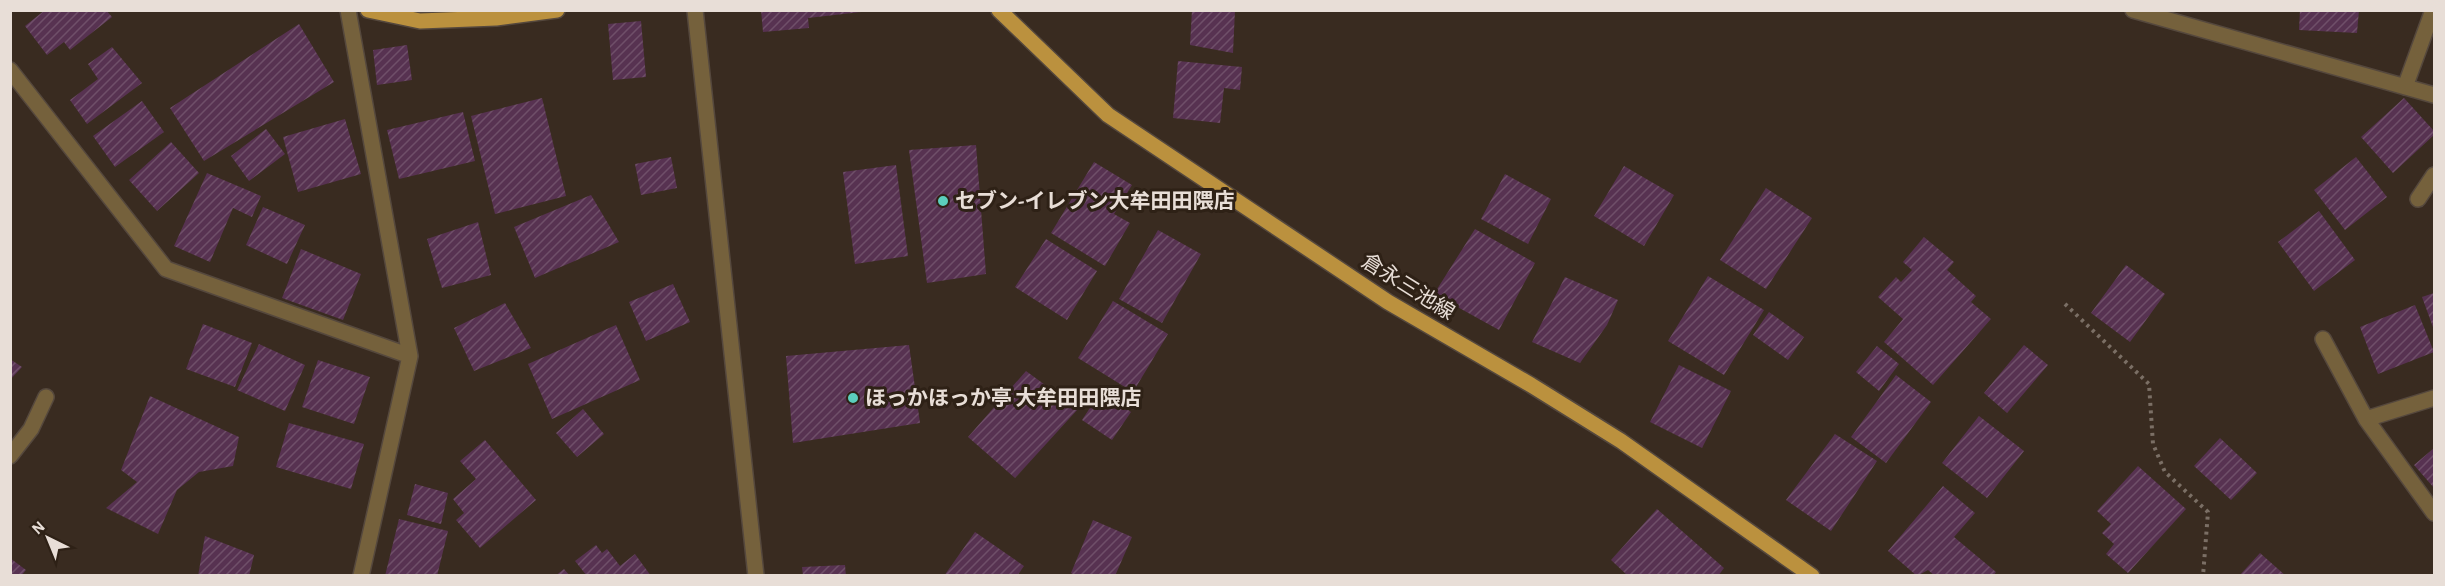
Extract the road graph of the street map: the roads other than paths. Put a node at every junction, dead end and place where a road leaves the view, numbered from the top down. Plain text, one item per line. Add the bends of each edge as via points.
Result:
1 (348, 10) edge
2 (368, 10) edge
3 (557, 10) edge
4 (695, 10) edge
5 (999, 10) edge
6 (2133, 10) edge
7 (2433, 10) edge
8 (10, 70) edge
9 (2405, 87) junction
10 (2434, 95) edge
11 (2434, 176) edge
12 (2418, 199) dead end
13 (2323, 339) dead end
14 (410, 356) junction
15 (46, 397) dead end
16 (2434, 398) edge
17 (2366, 419) junction
18 (10, 456) edge
19 (2434, 513) edge
20 (361, 576) edge
21 (756, 576) edge
22 (1812, 576) edge

1 - 14 street
2 - 3 main road via 420,21 496,18
4 - 21 street
5 - 22 main road, 倉永三池線 via 1108,115 1388,302 1620,441
6 - 9 street
7 - 9 street
8 - 14 street via 166,268
9 - 10 street
11 - 12 street
13 - 17 street
14 - 20 street
15 - 18 street via 31,429
16 - 17 street
17 - 19 street

